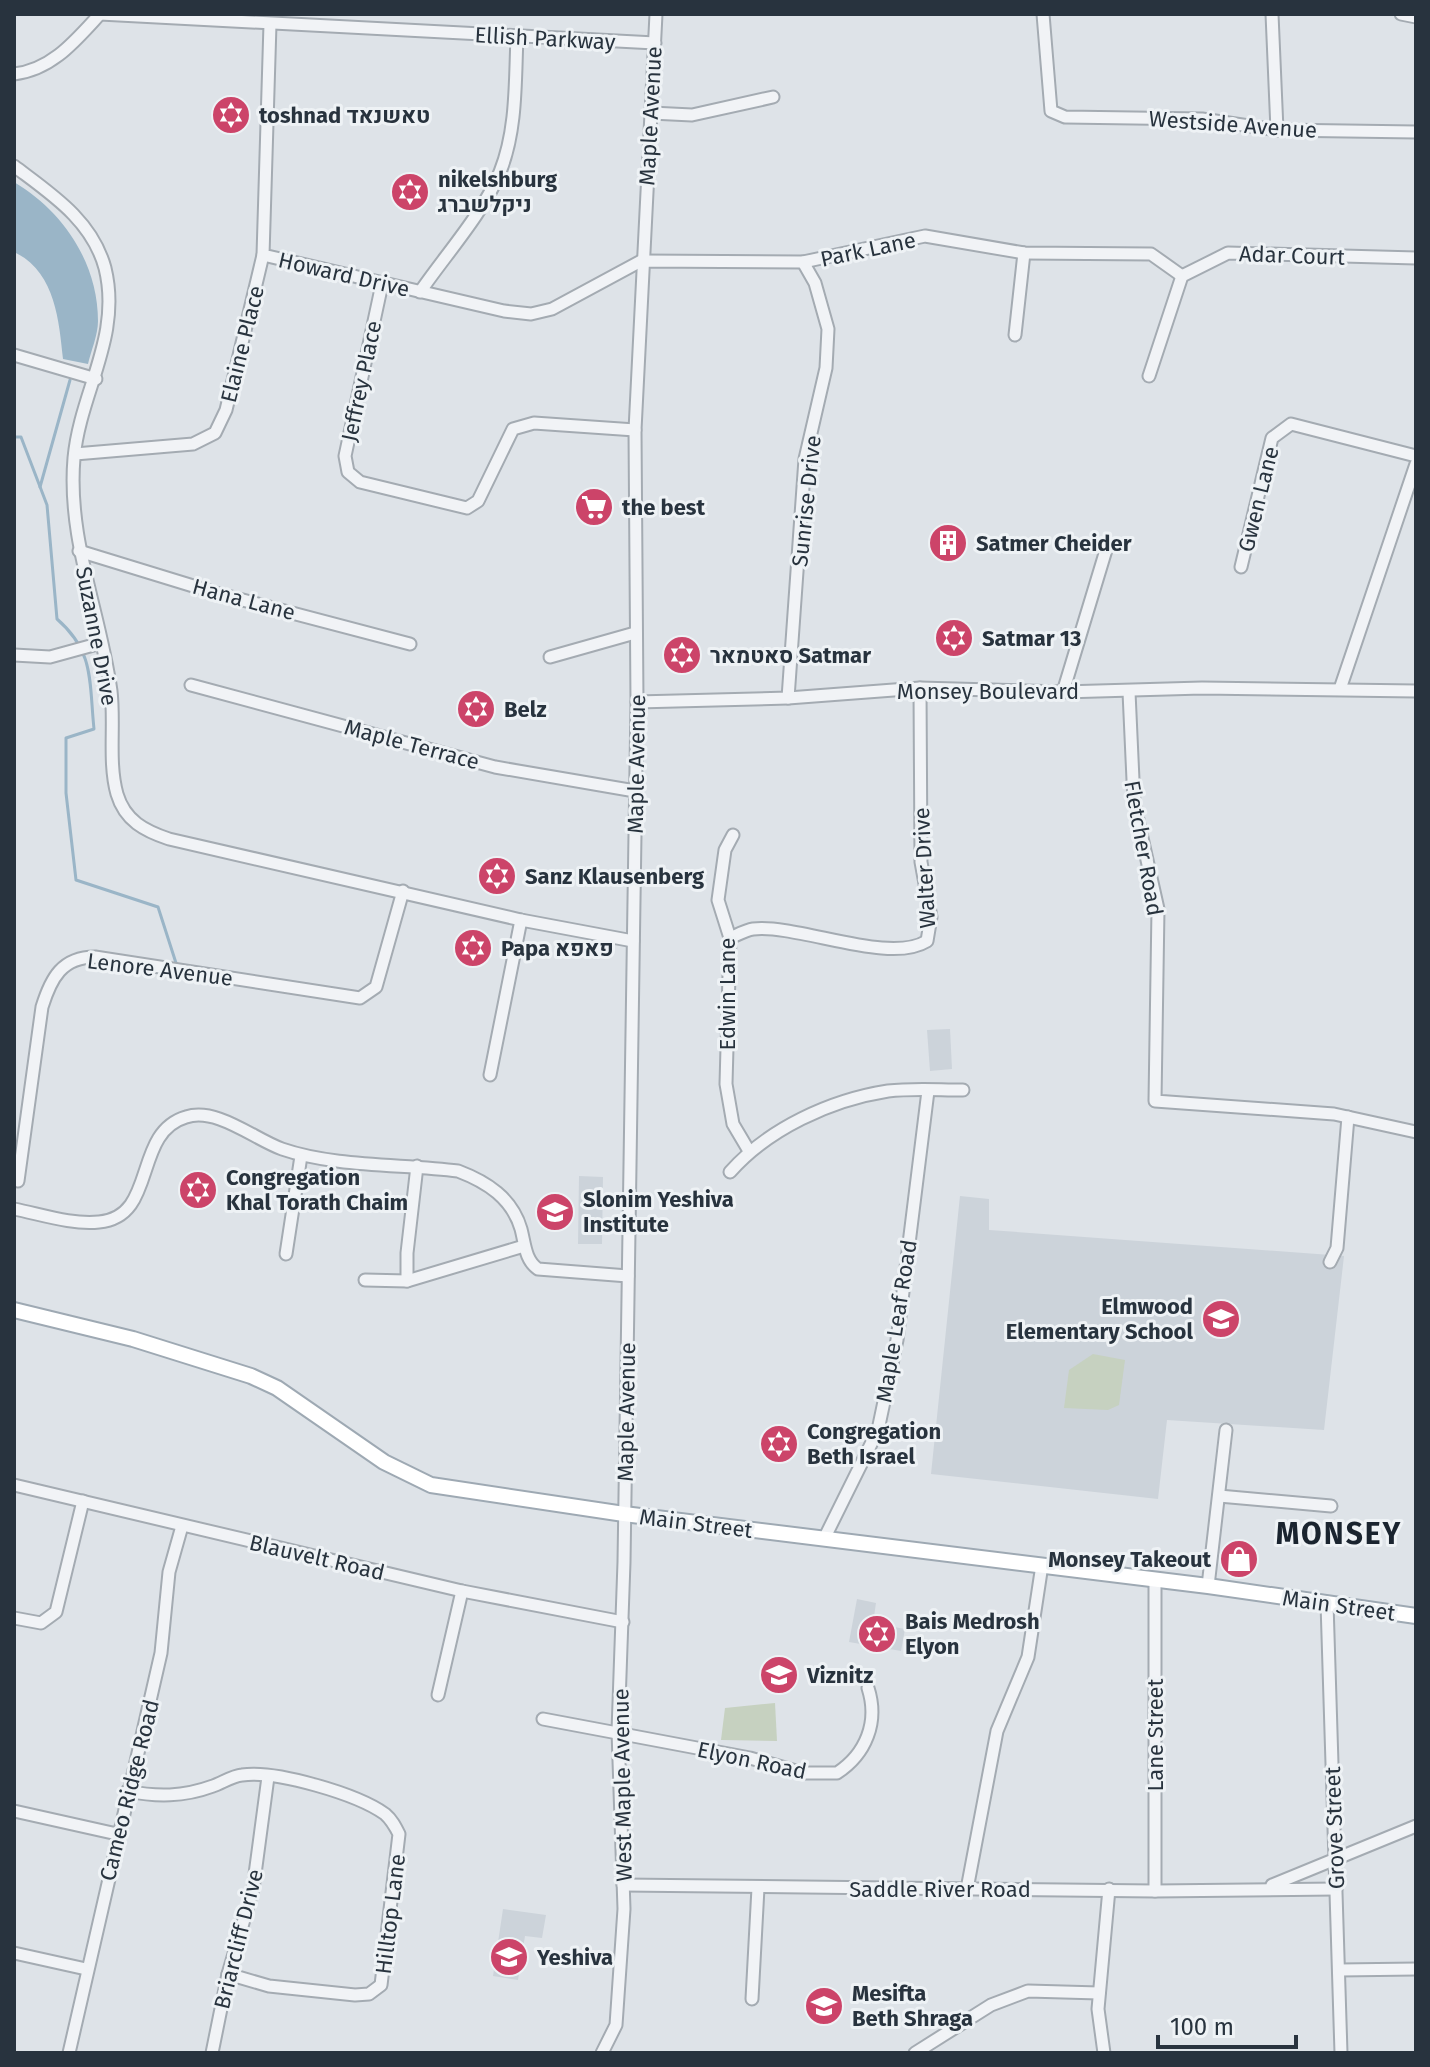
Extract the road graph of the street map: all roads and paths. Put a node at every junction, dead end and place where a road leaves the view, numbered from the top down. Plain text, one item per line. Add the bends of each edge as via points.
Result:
1 (100, 14) edge
2 (656, 14) edge
3 (1043, 14) edge
4 (1272, 14) edge
5 (1401, 14) edge
6 (206, 17) edge
7 (1416, 17) edge
8 (270, 24) junction
9 (517, 37) junction
10 (655, 43) junction
11 (14, 74) edge
12 (773, 97) dead end
13 (651, 113) junction
14 (1277, 130) junction
15 (1416, 132) edge
16 (14, 166) edge
17 (1024, 253) junction
18 (263, 255) junction
19 (1416, 258) edge
20 (641, 261) junction
21 (803, 262) junction
22 (1182, 276) junction
23 (382, 284) junction
24 (420, 292) junction
25 (1015, 335) dead end
26 (14, 355) edge
27 (1149, 376) dead end
28 (96, 379) junction
29 (635, 430) junction
30 (75, 454) junction
31 (1416, 456) edge
32 (1416, 464) edge
33 (1411, 496) edge
34 (1106, 550) dead end
35 (79, 551) junction
36 (1241, 567) dead end
37 (635, 633) junction
38 (101, 643) junction
39 (410, 644) dead end
40 (14, 655) edge
41 (550, 657) dead end
42 (191, 685) dead end
43 (920, 688) junction
44 (1340, 689) junction
45 (1416, 691) edge
46 (1063, 692) junction
47 (1129, 692) junction
48 (788, 698) junction
49 (637, 702) junction
50 (635, 791) junction
51 (733, 835) dead end
52 (403, 891) junction
53 (521, 920) junction
54 (730, 938) junction
55 (633, 941) junction
56 (490, 1075) dead end
57 (963, 1090) dead end
58 (928, 1091) junction
59 (1348, 1117) junction
60 (1416, 1132) edge
61 (749, 1151) junction
62 (301, 1156) junction
63 (417, 1166) junction
64 (730, 1172) dead end
65 (18, 1181) dead end
66 (14, 1209) edge
67 (524, 1246) junction
68 (286, 1254) dead end
69 (1330, 1262) dead end
70 (628, 1276) junction
71 (365, 1280) dead end
72 (407, 1281) junction
73 (14, 1310) edge
74 (1226, 1430) dead end
75 (14, 1485) edge
76 (1219, 1496) junction
77 (83, 1501) junction
78 (1331, 1506) dead end
79 (624, 1514) junction
80 (182, 1526) junction
81 (824, 1539) junction
82 (1042, 1565) junction
83 (1155, 1580) junction
84 (1208, 1586) junction
85 (462, 1591) junction
86 (1327, 1603) junction
87 (1416, 1616) edge
88 (14, 1618) edge
89 (623, 1622) junction
90 (868, 1688) dead end
91 (438, 1695) dead end
92 (543, 1719) dead end
93 (618, 1731) junction
94 (268, 1777) junction
95 (127, 1791) junction
96 (14, 1811) edge
97 (1416, 1826) edge
98 (117, 1834) junction
99 (1335, 1858) junction
100 (623, 1885) junction
101 (758, 1888) junction
102 (967, 1889) junction
103 (1109, 1889) junction
104 (1336, 1889) junction
105 (1256, 1890) junction
106 (1155, 1891) junction
107 (14, 1953) edge
108 (86, 1969) junction
109 (1416, 1969) edge
110 (1340, 1970) junction
111 (228, 1974) junction
112 (1099, 1993) junction
113 (752, 1999) dead end
114 (69, 2053) edge
115 (212, 2053) edge
116 (602, 2053) edge
117 (915, 2053) edge
118 (1104, 2053) edge
119 (1341, 2053) edge

1 - 6 street, Ellish Parkway
1 - 11 street via 62,54
2 - 10 street, Maple Avenue
3 - 14 street, Westside Avenue via 1051,111 1065,117 1202,119
4 - 14 street
5 - 7 street
6 - 8 street, Ellish Parkway
8 - 9 street, Ellish Parkway
8 - 18 street, Howard Drive
9 - 10 street, Ellish Parkway
9 - 24 street via 512,123 501,170
10 - 13 street, Maple Avenue
12 - 13 street via 692,115
13 - 20 street, Maple Avenue
14 - 15 street, Westside Avenue
16 - 28 street, Suzanne Drive via 72,212 93,240 104,267 109,326
17 - 21 street, Park Lane via 925,236
17 - 22 street, Park Lane via 1151,254
17 - 25 street
18 - 23 street, Howard Drive
18 - 30 street, Elaine Place via 226,410 215,433 193,444
19 - 22 street, Adar Court via 1228,253
20 - 21 street, Park Lane
20 - 24 street, Howard Drive via 552,309 531,314
20 - 29 street, Maple Avenue
21 - 48 street, Sunrise Drive via 828,329 826,368 805,459
22 - 27 street
23 - 24 street, Howard Drive
23 - 29 street, Jeffrey Place via 345,456 348,472 360,482 467,508 478,501 513,429 534,423
26 - 28 street
28 - 30 street, Suzanne Drive
29 - 37 street, Maple Avenue
30 - 35 street, Suzanne Drive via 71,502
31 - 36 street, Gwen Lane via 1291,424 1272,438
32 - 33 street
33 - 44 street
34 - 46 street
35 - 38 street, Suzanne Drive
35 - 39 street, Hana Lane
37 - 41 street
37 - 49 street, Maple Avenue
38 - 40 street via 50,657
38 - 52 street, Suzanne Drive via 111,692 117,793 143,830
42 - 50 street, Maple Terrace via 495,767
43 - 46 street, Monsey Boulevard
43 - 48 street, Monsey Boulevard
43 - 54 street, Walter Drive via 921,862 931,917 927,941 915,949 884,947 770,929 751,929
44 - 45 street, Monsey Boulevard
44 - 47 street, Monsey Boulevard
46 - 47 street, Monsey Boulevard
47 - 59 street, Fletcher Road via 1134,802 1158,909 1155,1101
48 - 49 street, Monsey Boulevard
49 - 50 street, Maple Avenue
50 - 55 street, Maple Avenue
51 - 54 street, Edwin Lane via 725,850 718,900
52 - 53 street, Suzanne Drive
52 - 65 street, Lenore Avenue via 376,987 360,998 95,957 72,960 61,968 42,1007
53 - 55 street, Suzanne Drive
53 - 56 street
54 - 61 street, Edwin Lane via 726,1084 733,1124
55 - 70 street, Maple Avenue
57 - 58 street
58 - 61 street via 848,1100 794,1123
58 - 81 street, Maple Leaf Road via 897,1340 878,1430
59 - 60 street
59 - 69 street via 1337,1248
61 - 64 street
62 - 63 street
62 - 66 street via 224,1122 185,1117 156,1139 137,1196 120,1215 95,1223
62 - 68 street
63 - 67 street via 458,1171 494,1189 512,1209
63 - 72 street
67 - 70 street via 532,1265 545,1272
67 - 72 street
70 - 79 street, Maple Avenue
71 - 72 street
73 - 79 main road, Main Street via 251,1376 277,1388 384,1462 431,1485
74 - 76 street
75 - 77 street, Blauvelt Road
76 - 78 street
76 - 84 street
77 - 80 street, Blauvelt Road
77 - 88 street via 56,1612 41,1623
79 - 81 main road, Main Street
79 - 89 street, West Maple Avenue
80 - 85 street, Blauvelt Road
80 - 95 street, Cameo Ridge Road via 169,1572 161,1653
81 - 82 main road, Main Street
82 - 83 main road, Main Street
82 - 102 street via 1028,1657 997,1731
83 - 84 main road, Main Street
83 - 106 street, Lane Street
84 - 86 main road, Main Street
85 - 89 street, Blauvelt Road
85 - 91 street
86 - 87 main road, Main Street
86 - 99 street, Grove Street
89 - 93 street, West Maple Avenue
90 - 93 street, Elyon Road via 873,1716 864,1746 837,1773 803,1773
92 - 93 street, Elyon Road
93 - 100 street, West Maple Avenue
94 - 95 street, Hilltop Lane via 242,1775 173,1796
94 - 111 street, Briarcliff Drive via 253,1889
94 - 111 street, Hilltop Lane via 330,1790 392,1820 399,1834 384,1974 381,1985 369,1994 355,1995 269,1986
95 - 98 street, Cameo Ridge Road
96 - 98 street
97 - 99 street, Saddle River Road
98 - 108 street, Cameo Ridge Road
99 - 104 street, Grove Street
99 - 105 street, Saddle River Road
100 - 101 street, Saddle River Road
100 - 116 street, West Maple Avenue via 618,2010
101 - 102 street, Saddle River Road
101 - 113 street
102 - 103 street, Saddle River Road
103 - 106 street, Saddle River Road
103 - 112 street
104 - 105 street, Saddle River Road
104 - 110 street, Grove Street
105 - 106 street, Saddle River Road
107 - 108 street
108 - 114 street, Cameo Ridge Road
109 - 110 street
110 - 119 street, Grove Street
111 - 115 street, Briarcliff Drive
112 - 117 street via 1028,1991 991,2005
112 - 118 street

